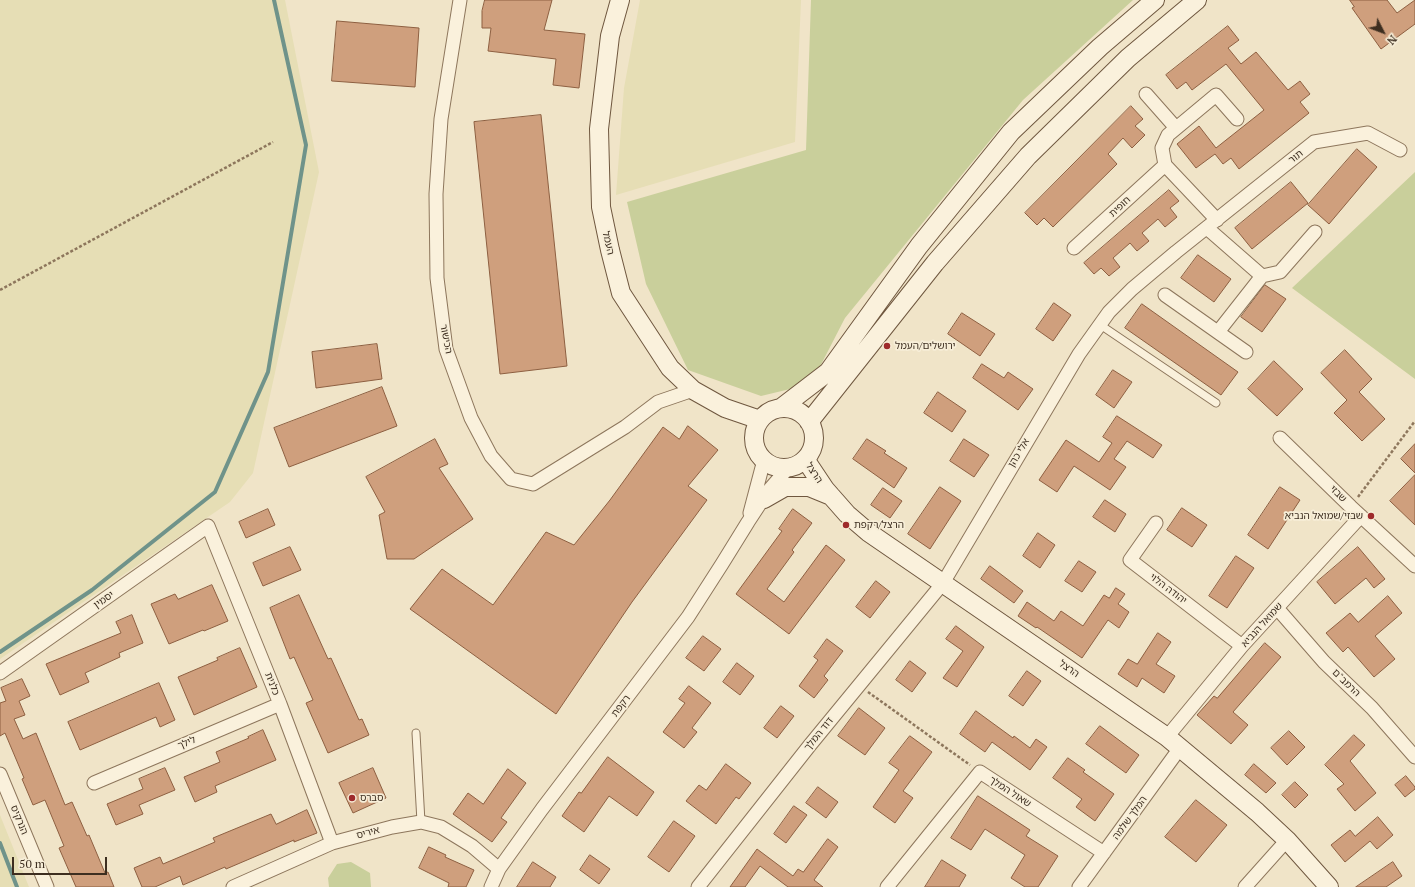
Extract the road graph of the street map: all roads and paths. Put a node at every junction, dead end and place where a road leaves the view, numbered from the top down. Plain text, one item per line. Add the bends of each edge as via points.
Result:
1 (460, 0) edge
2 (620, 0) edge
3 (1155, 0) edge
4 (1197, 0) edge
5 (1146, 94) dead end
6 (1237, 119) dead end
7 (1176, 128) junction
8 (273, 142) dead end
9 (1400, 150) dead end
10 (1165, 165) junction
11 (1212, 224) junction
12 (1315, 232) dead end
13 (1074, 248) dead end
14 (1262, 276) junction
15 (0, 290) edge
16 (1165, 295) dead end
17 (1099, 324) junction
18 (1218, 332) junction
19 (1246, 352) dead end
20 (693, 390) junction
21 (1216, 403) dead end
22 (781, 408) junction
23 (760, 420) junction
24 (1415, 420) edge
25 (809, 422) junction
26 (1280, 438) dead end
27 (764, 460) junction
28 (797, 463) junction
29 (831, 496) junction
30 (764, 499) junction
31 (1351, 507) junction
32 (1361, 516) junction
33 (748, 522) junction
34 (1156, 523) dead end
35 (208, 526) joint
36 (1415, 566) edge
37 (943, 583) junction
38 (1277, 608) junction
39 (1242, 646) junction
40 (0, 673) edge
41 (858, 685) junction
42 (280, 704) junction
43 (416, 733) dead end
44 (1174, 743) junction
45 (1415, 757) edge
46 (980, 772) junction
47 (0, 774) edge
48 (94, 783) dead end
49 (421, 822) junction
50 (1287, 840) junction
51 (332, 843) junction
52 (1104, 853) junction
53 (499, 868) junction
54 (46, 887) edge
55 (233, 887) edge
56 (491, 887) edge
57 (698, 887) edge
58 (887, 887) edge
59 (1080, 887) edge
60 (1245, 887) edge
61 (1328, 887) edge

1 - 20 street, הכישור via 441,119 436,194 437,278 446,349 471,418 491,456 512,480 532,484 625,427 658,402
2 - 20 street, העמל via 610,36 599,130 601,208 622,292 670,368
3 - 22 street via 1100,47 1011,132 919,246 828,372
4 - 25 street via 1128,58 1028,156 935,263
5 - 7 street
6 - 7 street via 1216,95
7 - 10 street via 1168,135 1162,148
8 - 15 path
9 - 11 street, תור via 1368,133 1314,142
10 - 11 street
10 - 13 street, חופית
11 - 14 street
11 - 17 street, תור via 1132,289
12 - 14 street via 1280,272
14 - 18 street
16 - 18 street
17 - 21 lane
17 - 37 street, אלי כהן
18 - 19 street
20 - 23 street, העמל via 725,408
22 - 23 street via 773,410
22 - 25 street via 797,411
23 - 27 street via 754,436 758,454
24 - 31 path
25 - 28 street via 813,431 813,441 810,451
26 - 31 street, שבזי
27 - 28 street via 780,467
27 - 33 street, רקפת
28 - 29 street, הרצל
28 - 30 street, רקפת
29 - 30 street via 809,487 785,487
29 - 37 street, הרצל via 868,532
30 - 33 street, רקפת
31 - 32 street, שבזי
32 - 36 street, שבזי
32 - 38 street, שמואל הנביא
33 - 53 street, רקפת via 688,617
34 - 39 street, יהודה הלוי via 1130,560
35 - 40 street, יסמין
35 - 42 street, כלנית
37 - 41 street, דוד המלך
37 - 44 street, הרצל
38 - 39 street, שמואל הנביא
38 - 45 street, הרמב"ם via 1324,662 1372,708
39 - 44 street, שמואל הנביא
41 - 46 path
41 - 57 street, דוד המלך
42 - 48 street, לילך
42 - 51 street, כלנית
43 - 49 lane
44 - 50 street, הרצל
44 - 52 street, המלך שלמה
46 - 52 street, שאול המלך
46 - 58 street, שאול המלך
47 - 54 street, הנרקיס
49 - 51 street, איריס
49 - 53 street, איריס via 440,827 472,846
50 - 60 street
50 - 61 street, הרצל
51 - 55 street, איריס
52 - 59 street, המלך שלמה
53 - 56 street, רקפת

